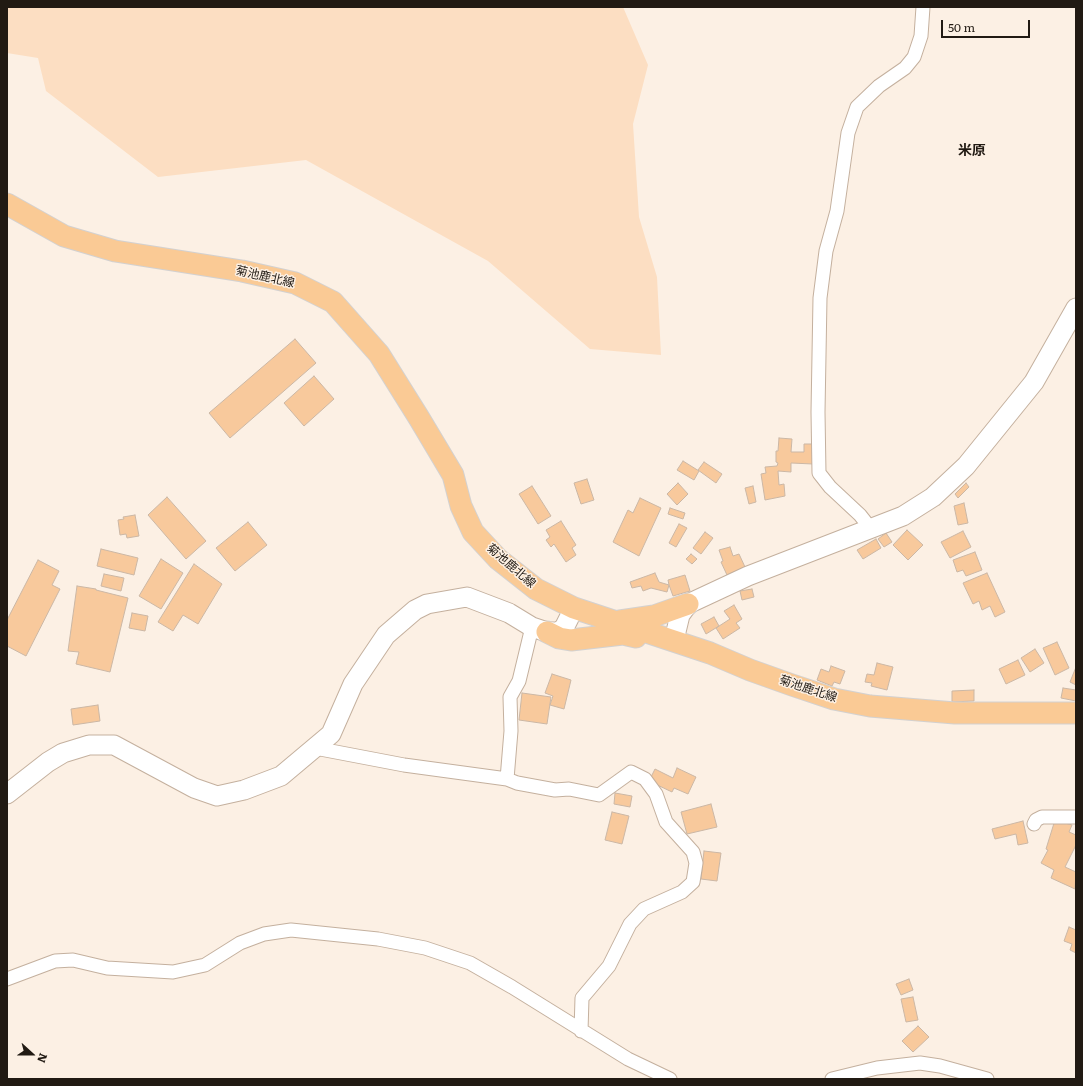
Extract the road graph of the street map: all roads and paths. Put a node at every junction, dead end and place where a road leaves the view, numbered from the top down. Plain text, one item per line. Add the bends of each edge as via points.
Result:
1 (923, 7) edge
2 (7, 204) edge
3 (1076, 308) edge
4 (870, 529) junction
5 (688, 604) junction
6 (574, 608) junction
7 (613, 621) junction
8 (540, 630) junction
9 (681, 642) junction
10 (1076, 713) edge
11 (315, 748) junction
12 (507, 779) junction
13 (7, 794) edge
14 (1076, 817) edge
15 (1034, 824) dead end
16 (7, 979) edge
17 (581, 1031) junction
18 (670, 1079) edge
19 (832, 1079) edge
20 (987, 1079) edge

1 - 4 street via 921,36 914,57 905,68 879,86 857,107 848,133 837,211 826,250 820,298 819,473 860,515
2 - 6 main road, 菊池鹿北線 via 64,236 115,251 242,271 295,283 333,302 379,354 419,418 452,475 461,506 473,532 498,559 536,588
3 - 4 street via 1034,382 966,466 933,498 903,516
4 - 5 street via 748,576
5 - 7 main road via 654,616
5 - 9 street via 680,615
6 - 7 main road, 菊池鹿北線
6 - 8 street via 564,628 558,632
7 - 9 main road, 菊池鹿北線
8 - 9 main road via 571,640 623,634 648,640
8 - 11 street via 509,613 467,597 427,604 415,610 386,635 353,684 331,734
8 - 12 street via 510,697 511,731
9 - 10 main road, 菊池鹿北線 via 792,685 834,699 870,706 955,713
11 - 12 street via 404,765
11 - 13 street via 281,776 244,790 217,796 194,788 114,745 89,745 63,753
12 - 17 street via 554,790 569,789 599,795 631,772 645,779 656,794 666,822 693,852 696,863 693,882 682,892 644,909 630,924 609,966 582,998
14 - 15 street via 1042,817
16 - 17 street via 55,961 73,960 107,968 173,972 206,965 240,944 264,934 291,930 378,939 425,948 470,963
17 - 18 street via 628,1059
19 - 20 street via 877,1068 920,1063

